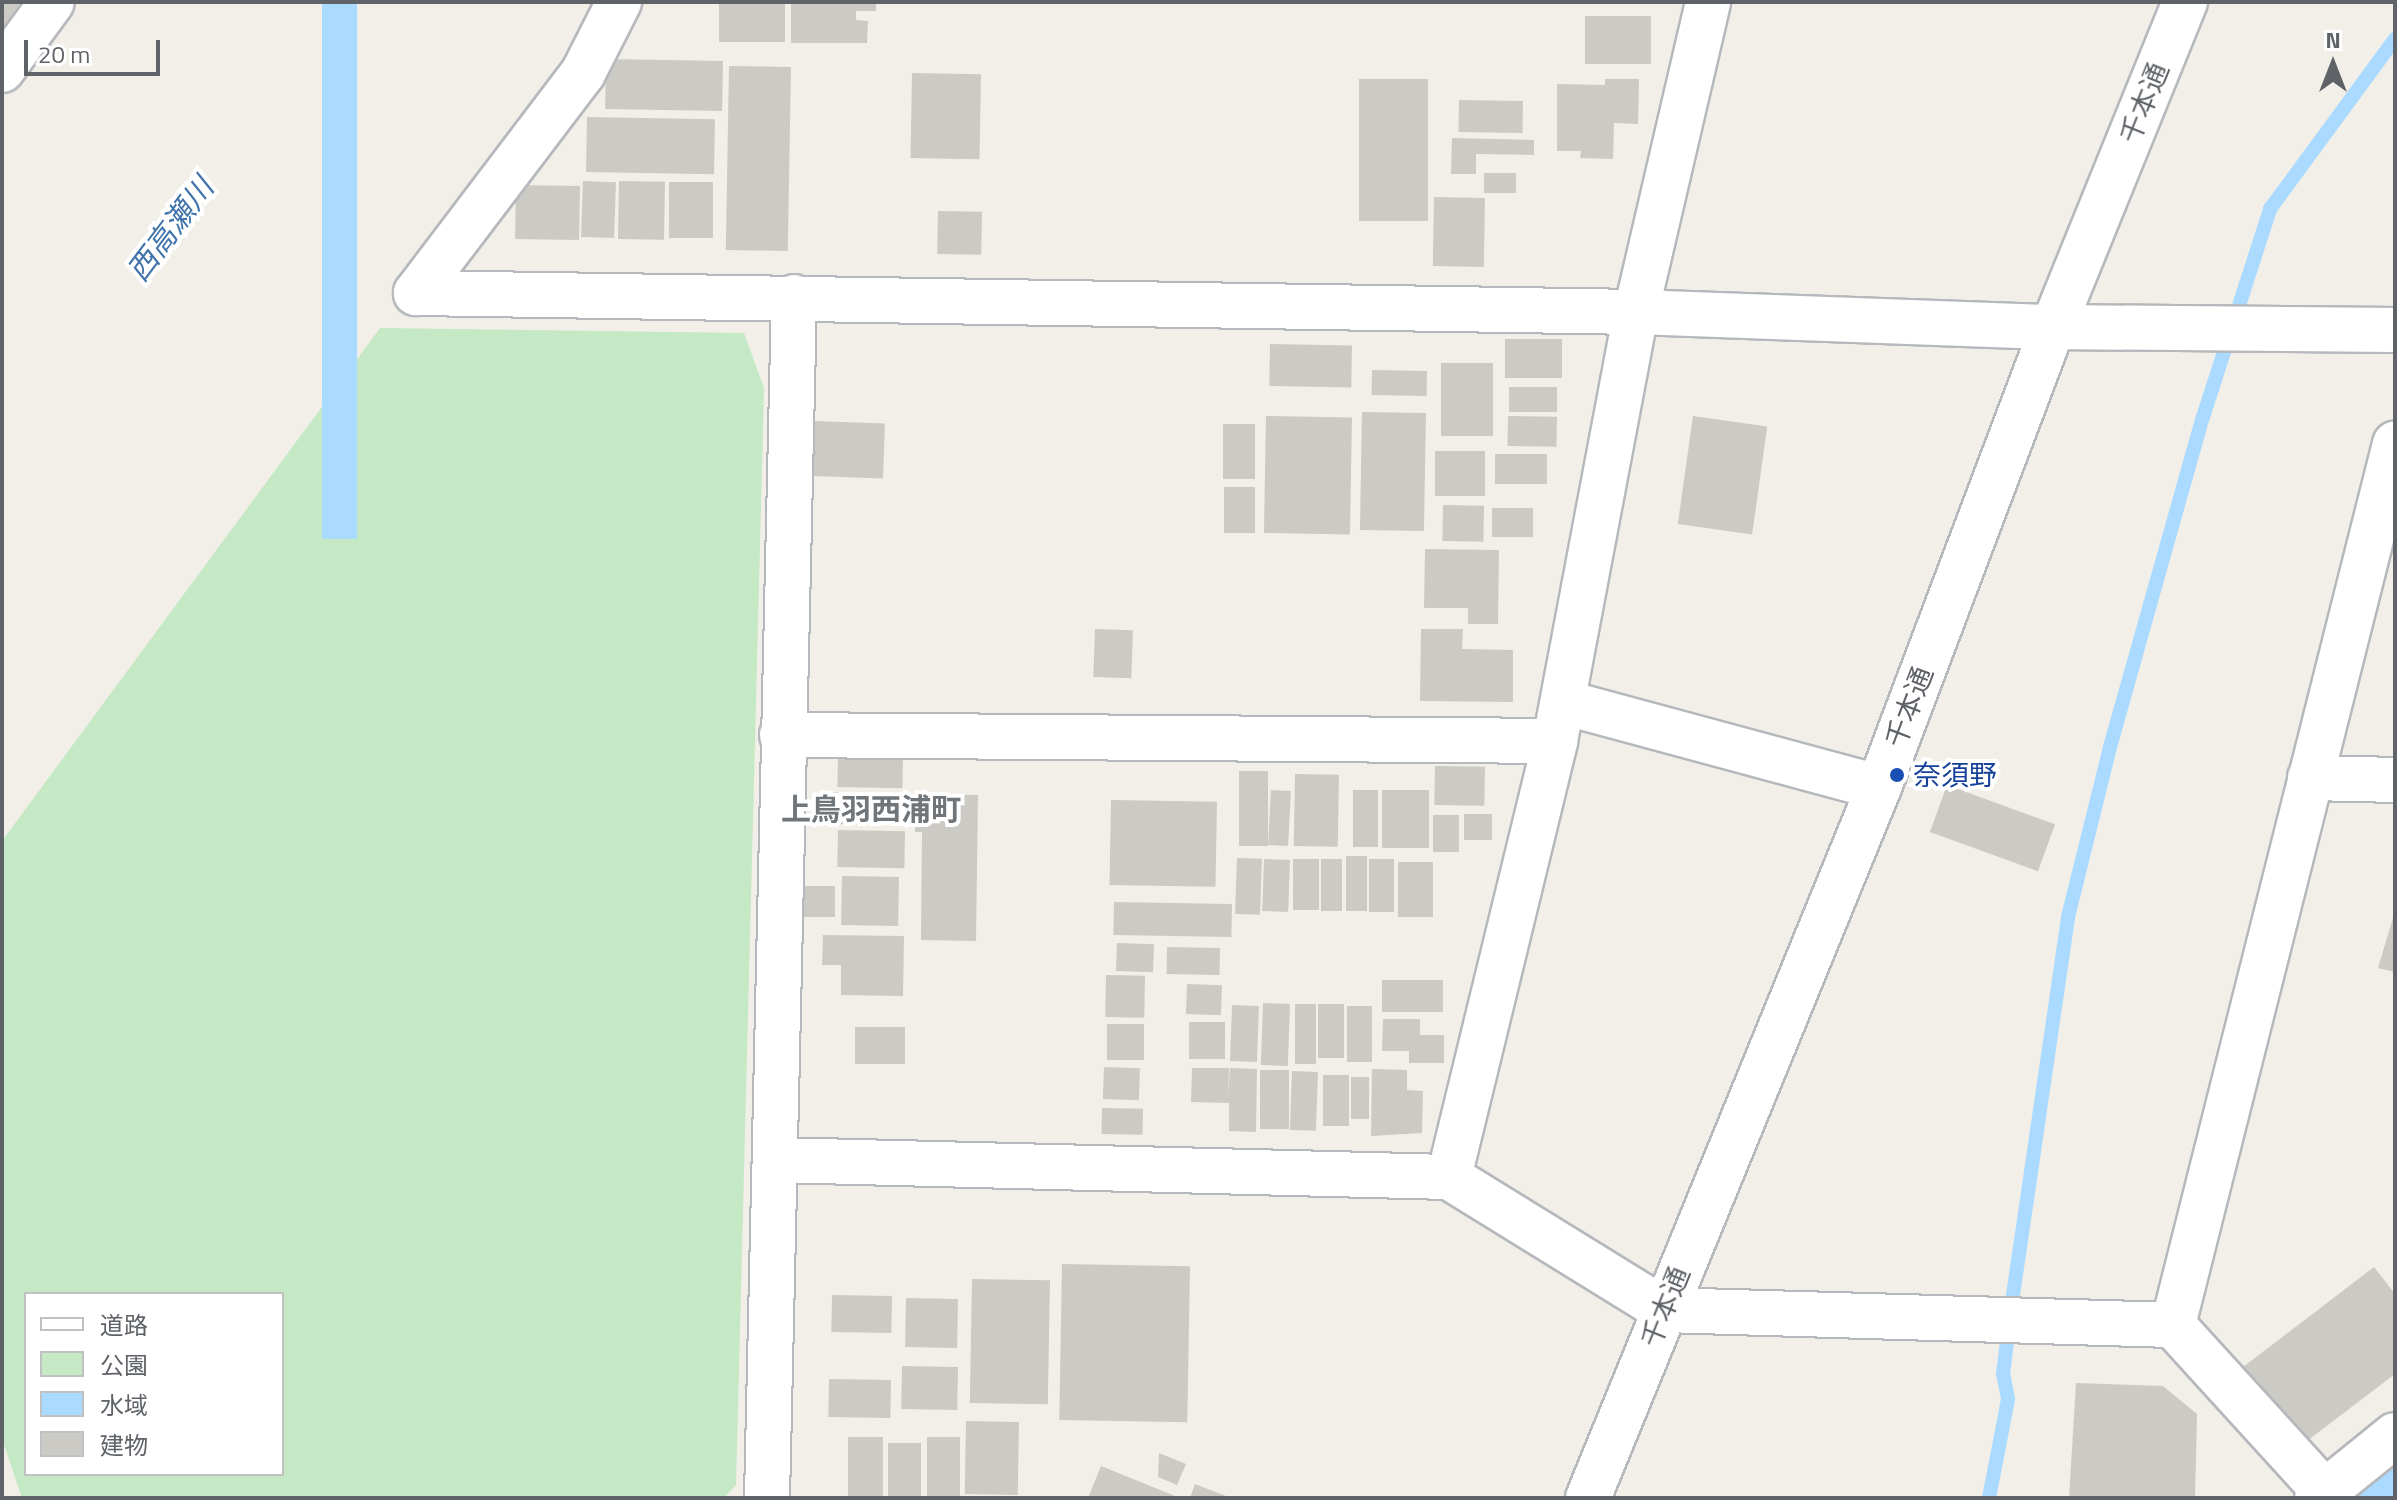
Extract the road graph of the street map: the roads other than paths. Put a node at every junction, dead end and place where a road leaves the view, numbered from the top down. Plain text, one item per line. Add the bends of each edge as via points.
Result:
1 (52, 2) edge
2 (619, 2) edge
3 (1708, 2) edge
4 (2185, 2) edge
5 (2, 70) edge
6 (794, 297) junction
7 (1636, 312) junction
8 (2053, 327) junction
9 (2395, 330) edge
10 (2395, 444) edge
11 (1559, 722) junction
12 (782, 735) junction
13 (2310, 778) junction
14 (2395, 780) edge
15 (1879, 787) junction
16 (777, 1160) junction
17 (1449, 1177) junction
18 (1664, 1310) junction
19 (2173, 1325) junction
20 (2395, 1435) edge
21 (2320, 1494) edge
22 (767, 1498) edge
23 (1588, 1498) edge

1 - 5 street
2 - 6 street via 583,73 416,293
3 - 7 street
4 - 8 street, 千本通
6 - 7 street
6 - 12 street
7 - 8 street
7 - 11 street
8 - 9 street
8 - 15 street, 千本通
10 - 13 street
11 - 12 street
11 - 15 street
11 - 17 street
12 - 16 street
13 - 14 street
13 - 19 street
15 - 18 street, 千本通
16 - 17 street
16 - 22 street
17 - 18 street
18 - 19 street
18 - 23 street, 千本通
19 - 21 street
20 - 21 street

